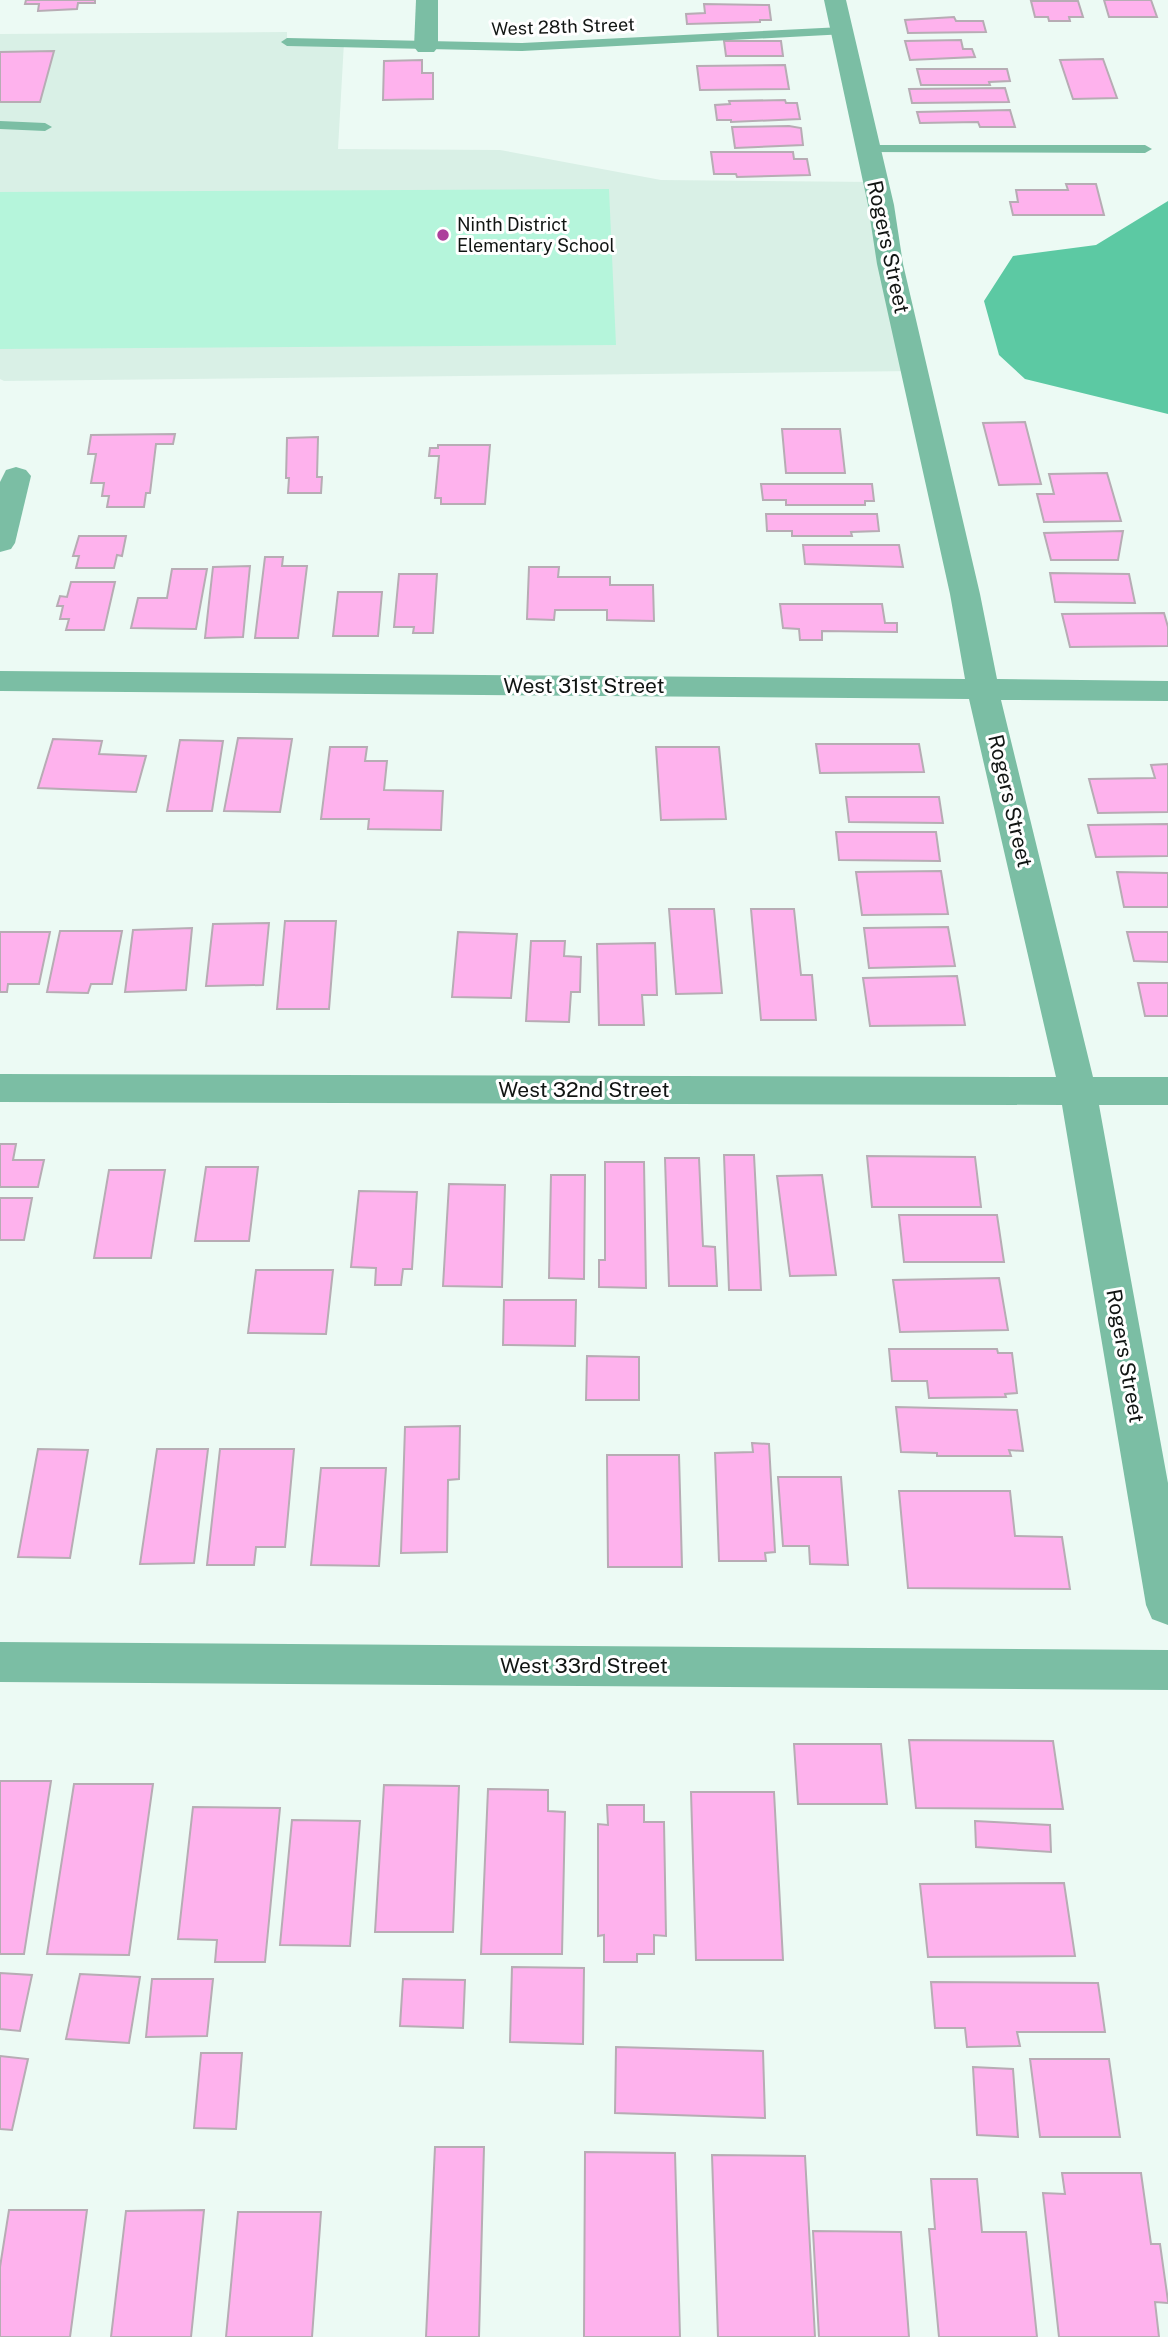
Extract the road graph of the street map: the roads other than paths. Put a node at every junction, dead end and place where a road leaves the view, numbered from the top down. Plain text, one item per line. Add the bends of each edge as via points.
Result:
1 (427, 0) edge
2 (838, 16) edge
3 (287, 42) dead end
4 (426, 47) junction
5 (0, 125) edge
6 (45, 127) dead end
7 (867, 149) junction
8 (1145, 149) dead end
9 (16, 476) dead end
10 (0, 543) edge
11 (0, 681) edge
12 (983, 690) junction
13 (1168, 691) edge
14 (0, 1088) edge
15 (1078, 1091) junction
16 (1168, 1091) edge
17 (1168, 1605) edge
18 (0, 1662) edge
19 (1168, 1670) edge

1 - 4 street
2 - 4 lane, West 28th Street via 522,47
2 - 7 street, Rogers Street
3 - 4 lane, West 28th Street
5 - 6 lane
7 - 8 lane
7 - 12 street, Rogers Street
9 - 10 street
11 - 12 street, West 31st Street
12 - 13 street, West 31st Street
12 - 15 street, Rogers Street
14 - 15 street, West 32nd Street
15 - 16 street, West 32nd Street
15 - 17 street, Rogers Street
18 - 19 street, West 33rd Street

